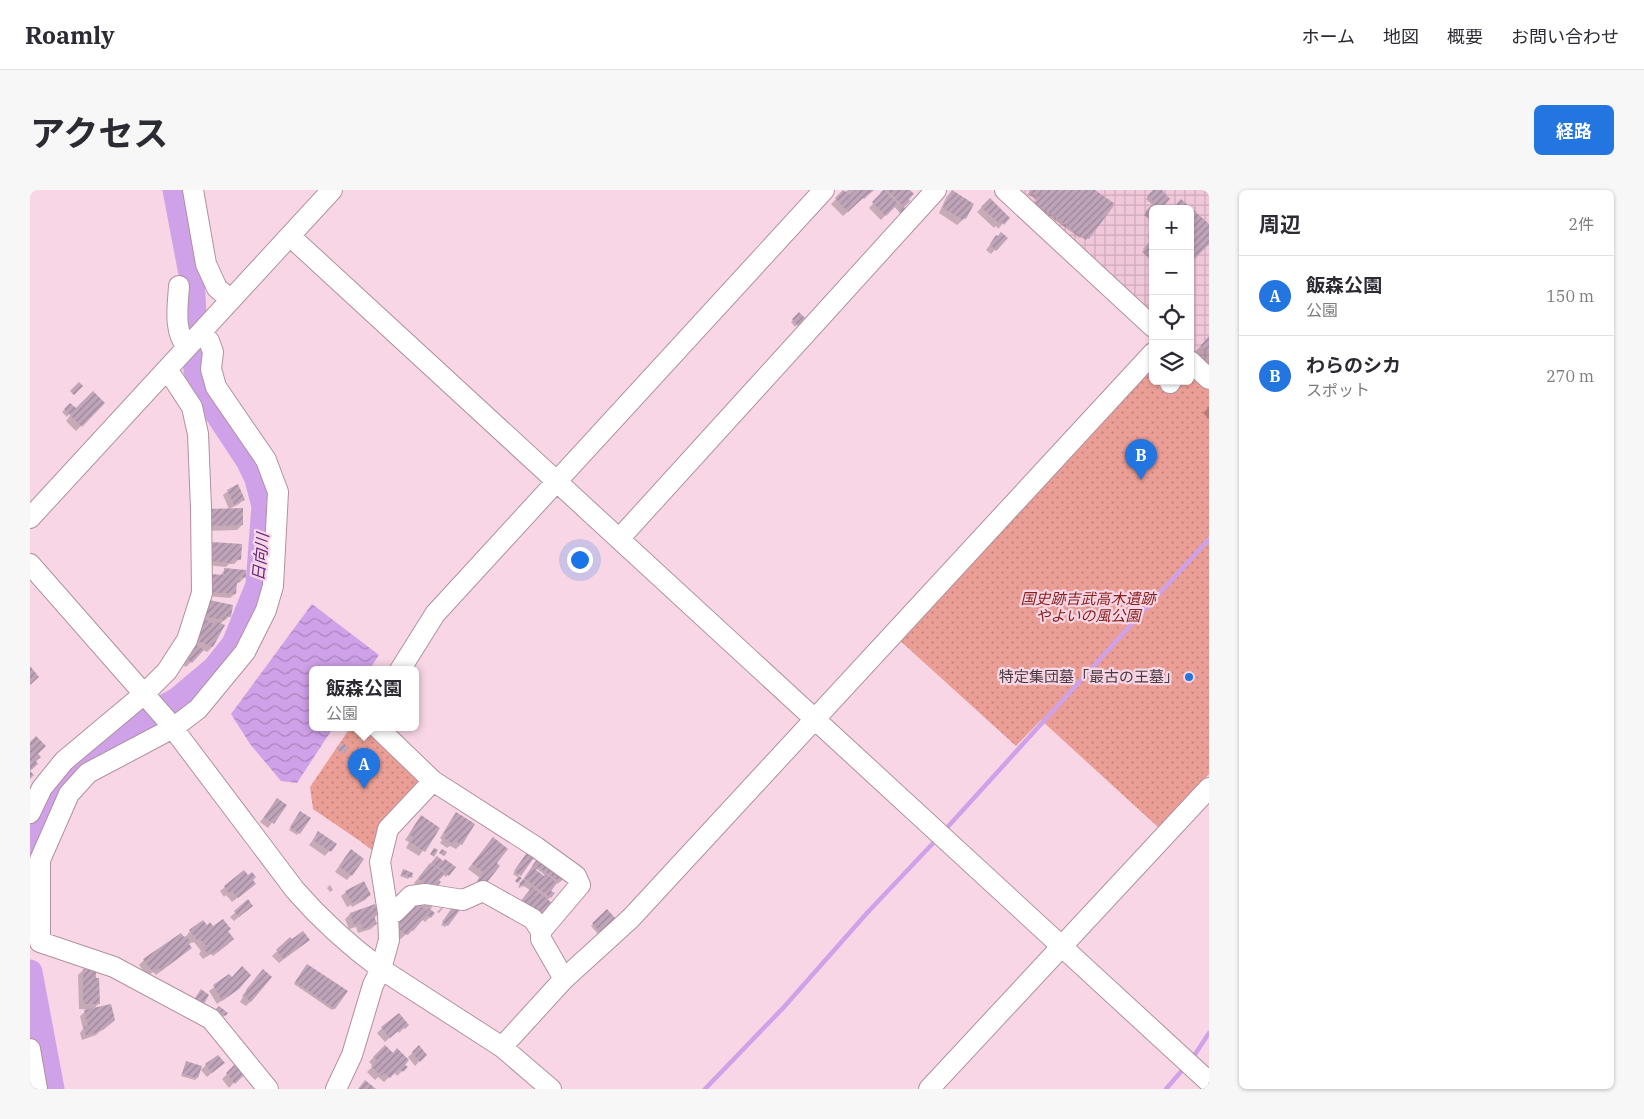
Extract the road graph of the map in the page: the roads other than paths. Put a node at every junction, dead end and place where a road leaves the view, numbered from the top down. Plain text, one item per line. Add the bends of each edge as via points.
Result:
1 (193, 190) edge
2 (332, 190) edge
3 (824, 190) edge
4 (936, 190) edge
5 (1005, 190) edge
6 (290, 236) junction
7 (179, 286) dead end
8 (231, 300) junction
9 (1149, 322) edge
10 (202, 331) junction
11 (187, 346) junction
12 (1149, 357) edge
13 (1194, 365) edge
14 (166, 370) junction
15 (1209, 379) edge
16 (556, 481) junction
17 (30, 518) edge
18 (619, 539) junction
19 (30, 564) edge
20 (402, 666) edge
21 (147, 697) junction
22 (814, 719) junction
23 (169, 724) junction
24 (381, 731) edge
25 (433, 781) junction
26 (1209, 788) edge
27 (30, 813) edge
28 (388, 913) junction
29 (541, 931) junction
30 (35, 943) edge
31 (1063, 947) junction
32 (381, 969) junction
33 (564, 979) junction
34 (502, 1047) junction
35 (30, 1049) edge
36 (1209, 1082) edge
37 (38, 1089) edge
38 (268, 1089) edge
39 (336, 1089) edge
40 (551, 1089) edge
41 (929, 1089) edge

1 - 8 street via 206,264 217,288
2 - 6 street
3 - 16 street
4 - 18 street
5 - 9 street
6 - 8 street
6 - 16 street
7 - 11 street via 178,325
8 - 10 street
10 - 11 street
10 - 23 street via 213,352 216,387 266,460 278,492 273,586 266,610 245,652 198,709
11 - 14 street
12 - 22 street
13 - 15 street
14 - 17 street
14 - 21 street via 192,407 198,434 202,594 187,640
16 - 18 street
16 - 20 street via 435,614
18 - 22 street
19 - 21 street
21 - 23 street
21 - 27 street via 64,761 42,788
22 - 31 street
22 - 33 street via 631,918
23 - 30 street via 88,773 69,794 40,860
23 - 32 street via 315,913
24 - 25 street
25 - 28 street via 388,829 380,862
25 - 29 street via 536,846 576,876 580,885
26 - 31 street
28 - 29 street via 395,912 411,896 425,894 463,900 483,891 533,919
28 - 32 street via 389,940
29 - 33 street via 541,939
30 - 38 street via 114,967 210,1020
31 - 36 street
31 - 41 street
32 - 34 street
32 - 39 street via 352,1055
33 - 34 street
34 - 40 street
35 - 37 street

